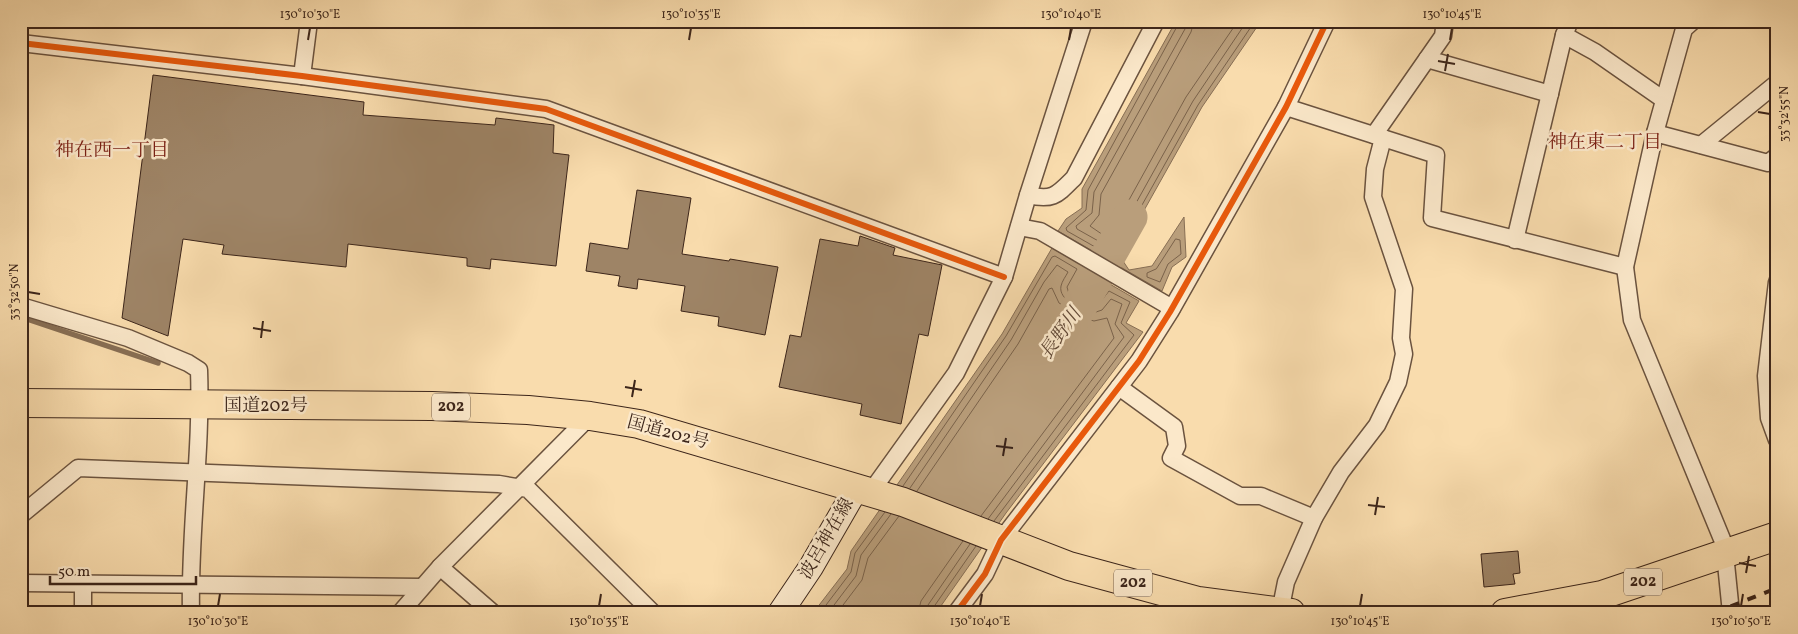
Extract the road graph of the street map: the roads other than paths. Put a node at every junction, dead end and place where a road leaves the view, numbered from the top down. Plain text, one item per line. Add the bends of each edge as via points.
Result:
1 (309, 21) edge
2 (1084, 21) edge
3 (1156, 21) edge
4 (1326, 21) edge
5 (1445, 21) edge
6 (1693, 21) edge
7 (1567, 28) edge
8 (21, 43) edge
9 (1427, 59) junction
10 (302, 76) junction
11 (1777, 83) edge
12 (1550, 94) junction
13 (1664, 100) junction
14 (1286, 107) junction
15 (1654, 133) junction
16 (1378, 137) junction
17 (1701, 145) junction
18 (1777, 156) edge
19 (1028, 194) junction
20 (1020, 227) junction
21 (1515, 240) junction
22 (1625, 267) junction
23 (1004, 276) junction
24 (1777, 282) edge
25 (21, 306) edge
26 (1172, 308) junction
27 (1119, 387) junction
28 (21, 403) edge
29 (200, 406) junction
30 (590, 416) junction
31 (1777, 440) edge
32 (198, 474) junction
33 (518, 488) junction
34 (863, 491) junction
35 (21, 515) edge
36 (1314, 518) junction
37 (991, 536) junction
38 (1777, 536) edge
39 (1725, 555) junction
40 (440, 567) junction
41 (21, 582) edge
42 (83, 583) junction
43 (190, 583) junction
44 (422, 587) junction
45 (1197, 607) edge
46 (1285, 612) edge
47 (84, 613) edge
48 (191, 613) edge
49 (400, 613) edge
50 (493, 613) edge
51 (653, 613) edge
52 (780, 613) edge
53 (956, 613) edge
54 (1505, 613) edge
55 (1731, 613) edge

1 - 10 street
2 - 19 street
3 - 19 street via 1074,178 1060,192 1044,199
4 - 14 street
5 - 9 street via 1443,36
6 - 13 street via 1684,29
7 - 12 street
7 - 13 street via 1595,52
8 - 10 street
9 - 12 street
9 - 16 street
10 - 23 street via 546,109
11 - 17 street
12 - 21 street
13 - 15 street
14 - 16 street
14 - 26 street
15 - 17 street
15 - 22 street
16 - 21 street via 1436,155 1432,218
16 - 36 street via 1373,198 1404,289 1401,338 1404,354 1398,382 1377,425 1340,472
17 - 18 street via 1768,163
19 - 20 street
20 - 23 street
20 - 26 street via 1040,231
21 - 22 street
22 - 39 street via 1632,320 1724,544
23 - 34 street via 956,373
24 - 31 street via 1766,376 1770,418
25 - 29 street via 128,338 188,363 198,370
26 - 27 street
27 - 36 street via 1174,427 1178,446 1171,458 1240,496 1261,496
27 - 37 street
28 - 29 highway, 国道202号 / 202
29 - 30 highway, 国道202号 / 202 via 432,406
29 - 32 street
30 - 33 street
30 - 34 highway, 国道202号 / 202 via 639,424
32 - 33 street via 499,484
32 - 35 street via 78,468
32 - 43 street
33 - 40 street
33 - 51 street via 528,490
34 - 37 highway, 国道202号 / 202 via 903,502
34 - 52 main road, 波呂神在線
36 - 46 street via 1286,582
37 - 45 highway, 国道202号 / 202 via 1069,566
37 - 53 street via 985,574
38 - 39 highway, 202
39 - 54 highway, 202 via 1602,595
39 - 55 street
40 - 44 street
40 - 50 street
41 - 42 street
42 - 43 street
42 - 47 street
43 - 44 street
43 - 48 street
44 - 49 street
45 - 46 highway, 国道202号 / 202

